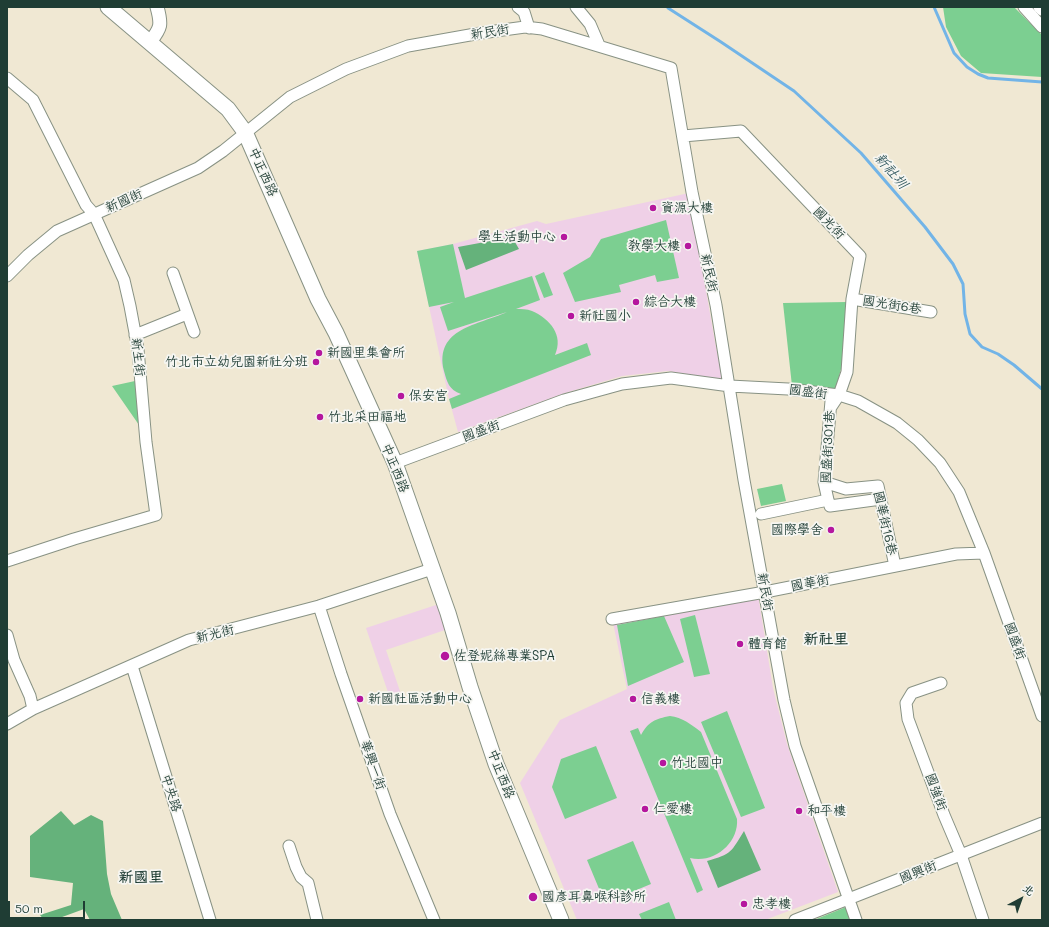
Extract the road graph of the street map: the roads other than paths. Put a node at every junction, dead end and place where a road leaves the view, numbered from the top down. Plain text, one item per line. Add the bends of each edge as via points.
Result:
1 (108, 7) edge
2 (157, 7) edge
3 (518, 7) edge
4 (576, 7) edge
5 (1024, 7) edge
6 (1039, 7) edge
7 (1042, 10) edge
8 (1042, 27) edge
9 (529, 28) junction
10 (150, 42) junction
11 (599, 46) junction
12 (7, 78) edge
13 (245, 132) junction
14 (683, 136) junction
15 (94, 214) junction
16 (173, 273) dead end
17 (7, 276) edge
18 (852, 299) junction
19 (932, 312) dead end
20 (187, 314) junction
21 (194, 332) dead end
22 (135, 335) junction
23 (730, 386) junction
24 (835, 395) junction
25 (830, 407) joint
26 (395, 463) junction
27 (824, 482) junction
28 (881, 499) junction
29 (828, 500) junction
30 (761, 514) dead end
31 (984, 553) junction
32 (7, 561) edge
33 (895, 566) junction
34 (432, 569) junction
35 (765, 592) junction
36 (319, 606) junction
37 (612, 619) dead end
38 (7, 635) edge
39 (132, 666) junction
40 (941, 683) dead end
41 (33, 709) junction
42 (1042, 716) edge
43 (7, 724) edge
44 (1042, 823) edge
45 (289, 846) dead end
46 (961, 855) junction
47 (848, 900) junction
48 (210, 920) edge
49 (317, 920) edge
50 (434, 920) edge
51 (561, 920) edge
52 (795, 920) edge
53 (856, 920) edge
54 (983, 920) edge

1 - 10 main road, 中正西路
2 - 10 street via 159,30
3 - 9 street via 524,12
4 - 11 street via 590,24
5 - 8 street
6 - 7 street
9 - 11 street, 新民街 via 542,29
9 - 13 street, 新民街 via 481,33 408,46 346,70 290,97
10 - 13 main road, 中正西路 via 228,109
11 - 14 street, 新民街 via 671,68
12 - 15 street, 新生街 via 34,100 86,205
13 - 15 street, 新國街 via 198,168
13 - 26 main road, 中正西路 via 318,299
14 - 18 street, 國光街 via 741,131 860,256
14 - 23 street, 新民街
15 - 17 street, 新國街 via 57,231
15 - 22 street, 新生街 via 124,280
16 - 20 street
18 - 19 street, 國光街6巷
18 - 24 street, 國光街 via 847,372
20 - 21 street
20 - 22 street
22 - 32 street, 新生街 via 156,515
23 - 24 street, 國盛街
23 - 26 street, 國盛街 via 670,378 622,384 564,400
23 - 35 street, 新民街
24 - 25 street, 國光街
24 - 31 street, 國盛街 via 858,401 897,423 940,463 959,492
25 - 27 street, 國盛街301巷
26 - 34 main road, 中正西路
27 - 28 street, 國華街16巷 via 846,489 878,486
27 - 29 street, 國盛街301巷
28 - 29 street via 830,506
28 - 33 street, 國華街16巷
29 - 30 street
31 - 33 street, 國華街 via 956,554
31 - 42 street, 國盛街
33 - 35 street, 國華街
34 - 36 street, 新光街
34 - 51 main road, 中正西路 via 496,764
35 - 37 street, 國華街
35 - 47 street, 新民街 via 784,700 795,746
36 - 39 street, 新光街 via 189,640
36 - 50 street, 華興一街 via 390,814
38 - 41 street
39 - 41 street, 新光街
39 - 48 street, 中央路
40 - 46 street, 國強街 via 912,693 906,703 908,719
41 - 43 street, 新光街
44 - 46 street, 國興街
45 - 49 street via 301,877 308,883
46 - 47 street, 國興街
46 - 54 street, 國強街
47 - 52 street, 國興街
47 - 53 street, 新民街

